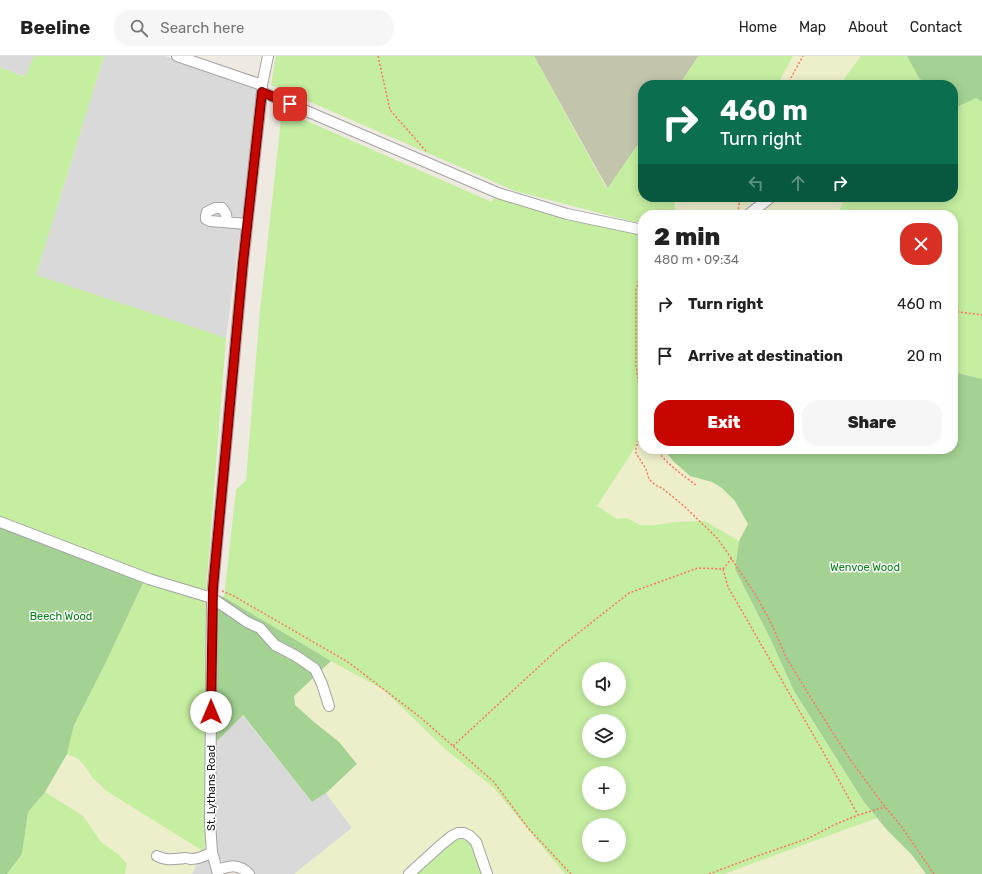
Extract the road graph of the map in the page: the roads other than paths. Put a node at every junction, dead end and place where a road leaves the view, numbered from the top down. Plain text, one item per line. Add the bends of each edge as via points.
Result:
1 (177, 56) edge
2 (268, 56) edge
3 (262, 88) junction
4 (765, 202) edge
5 (754, 210) edge
6 (226, 222) dead end
7 (247, 224) junction
8 (638, 229) edge
9 (0, 522) edge
10 (212, 593) junction
11 (329, 706) dead end
12 (212, 852) junction
13 (157, 856) dead end
14 (218, 872) edge
15 (249, 874) edge
16 (410, 874) edge
17 (487, 874) edge

1 - 3 street
2 - 3 street, St. Lythans Road
3 - 7 street, St. Lythans Road
3 - 8 street via 498,193 567,214
4 - 5 street
6 - 7 street
7 - 10 street, St. Lythans Road
9 - 10 street via 148,578
10 - 11 street via 247,622 260,628 275,646 315,669
10 - 12 street, St. Lythans Road
12 - 13 street via 192,859 169,860
12 - 14 street, St. Lythans Road
14 - 15 street via 229,866 238,867
16 - 17 street via 452,836 464,833 476,842

